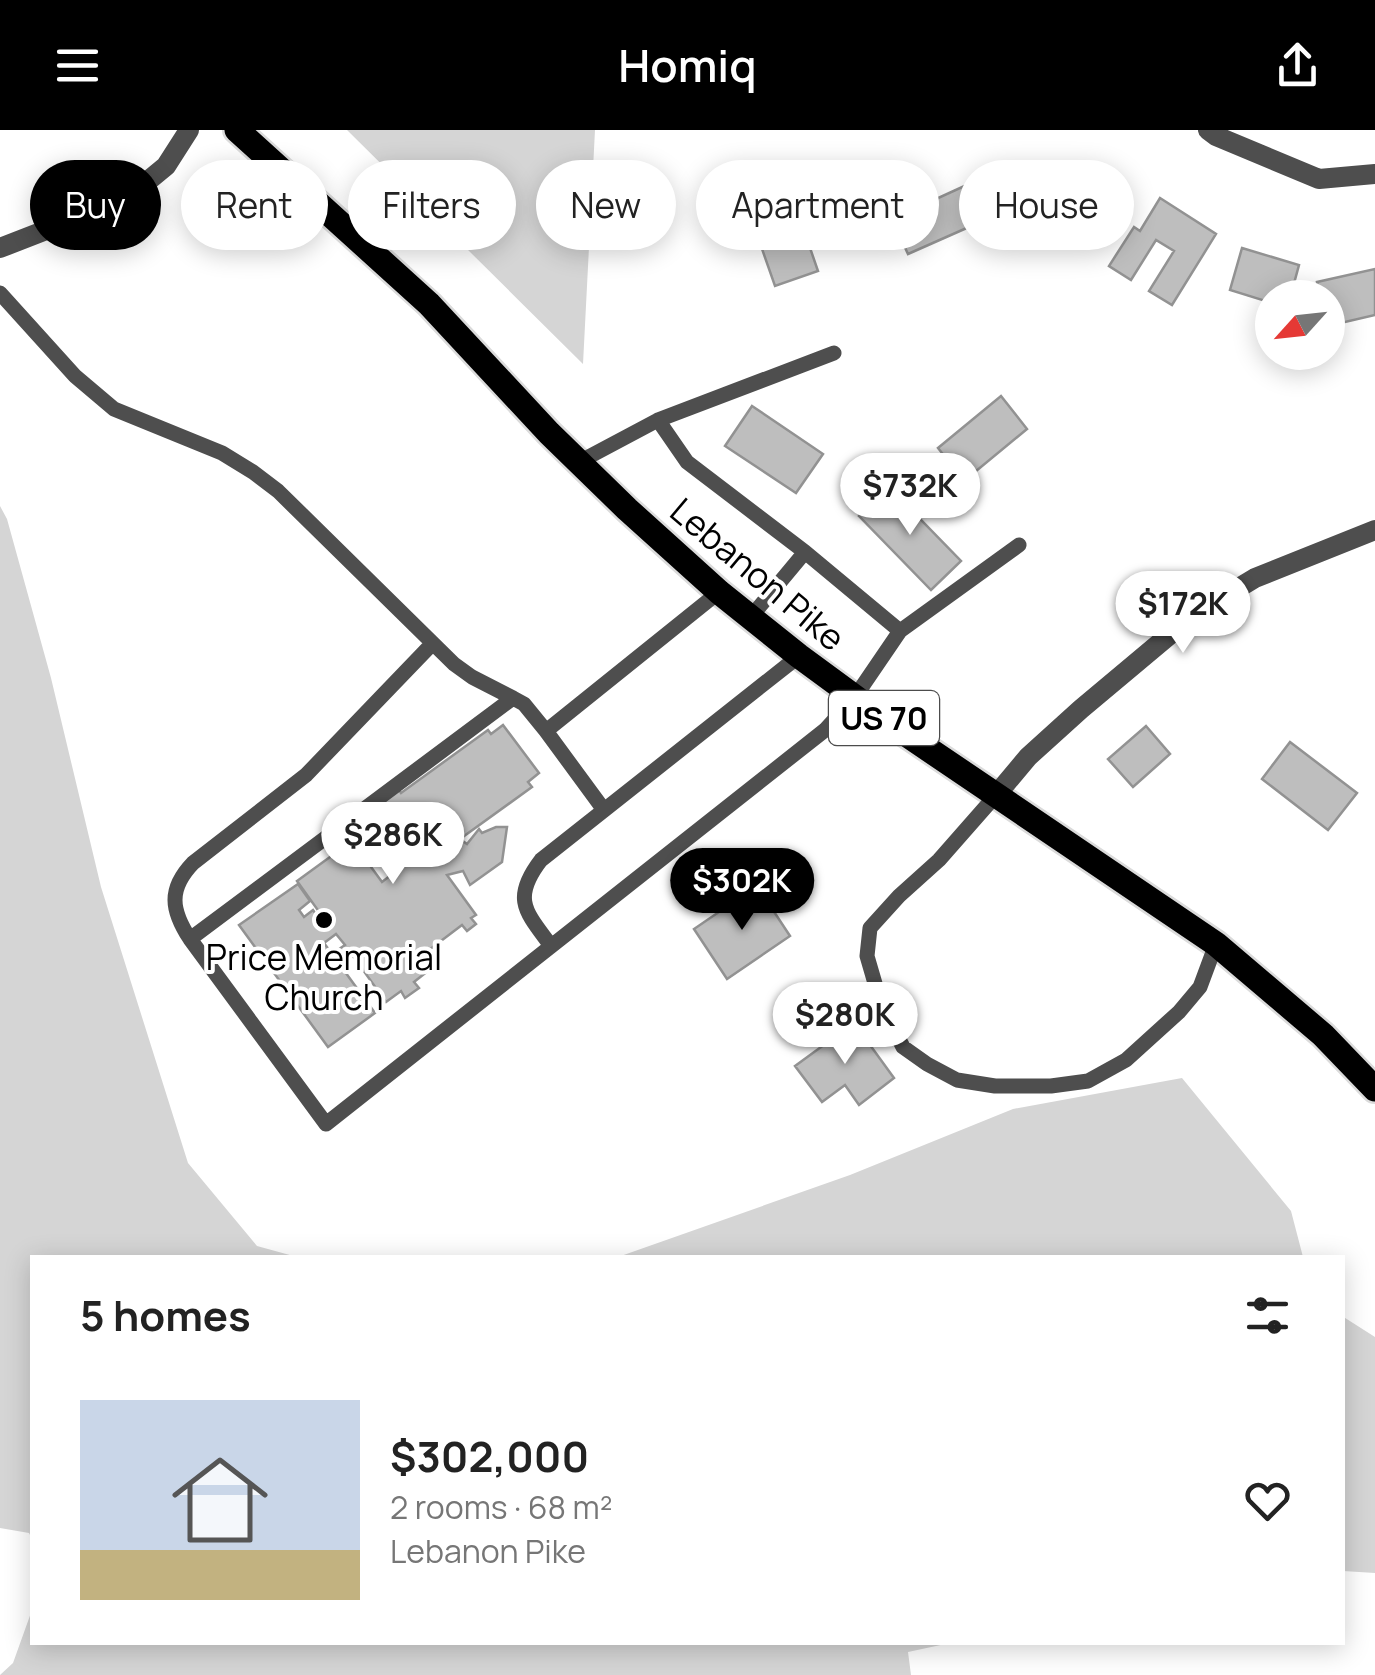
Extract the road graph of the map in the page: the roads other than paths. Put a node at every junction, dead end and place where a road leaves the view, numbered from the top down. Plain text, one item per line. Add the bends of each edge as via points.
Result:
1 (189, 130) edge
2 (238, 130) edge
3 (1208, 130) edge
4 (1375, 174) edge
5 (0, 248) edge
6 (0, 293) edge
7 (834, 353) dead end
8 (658, 420) junction
9 (579, 462) junction
10 (1375, 530) edge
11 (1019, 545) dead end
12 (805, 552) junction
13 (719, 592) junction
14 (750, 618) junction
15 (900, 631) junction
16 (432, 644) junction
17 (799, 656) junction
18 (855, 697) junction
19 (513, 698) junction
20 (546, 731) junction
21 (997, 794) junction
22 (604, 810) junction
23 (190, 939) junction
24 (1216, 944) junction
25 (551, 946) junction
26 (1375, 1089) edge

1 - 5 street via 166,166 126,199
2 - 9 main road, Lebanon Pike / US 70 via 429,304
3 - 4 street via 1319,179
6 - 16 lane via 114,409 222,453 278,491
7 - 8 lane
8 - 9 lane
8 - 12 lane via 688,462
9 - 13 main road, Lebanon Pike / US 70
10 - 21 street via 1255,578 1192,616 1028,757
11 - 15 lane
12 - 14 lane
12 - 15 lane
13 - 14 main road, Lebanon Pike / US 70
13 - 20 lane
14 - 17 main road, Lebanon Pike / US 70
15 - 18 lane
16 - 19 lane via 472,677
16 - 23 lane via 306,775 181,875 174,902
17 - 18 main road, Lebanon Pike / US 70
17 - 22 lane
18 - 21 main road, Lebanon Pike / US 70
18 - 25 lane via 825,730
19 - 20 lane
19 - 23 lane
20 - 22 lane
21 - 24 main road, Lebanon Pike / US 70
21 - 24 lane via 870,928 866,956 882,1004 903,1046 926,1064 957,1080 995,1086 1088,1080 1126,1060 1179,1012 1200,987
22 - 25 lane via 528,876 524,903
23 - 25 lane via 326,1124
24 - 26 main road, Lebanon Pike / US 70

